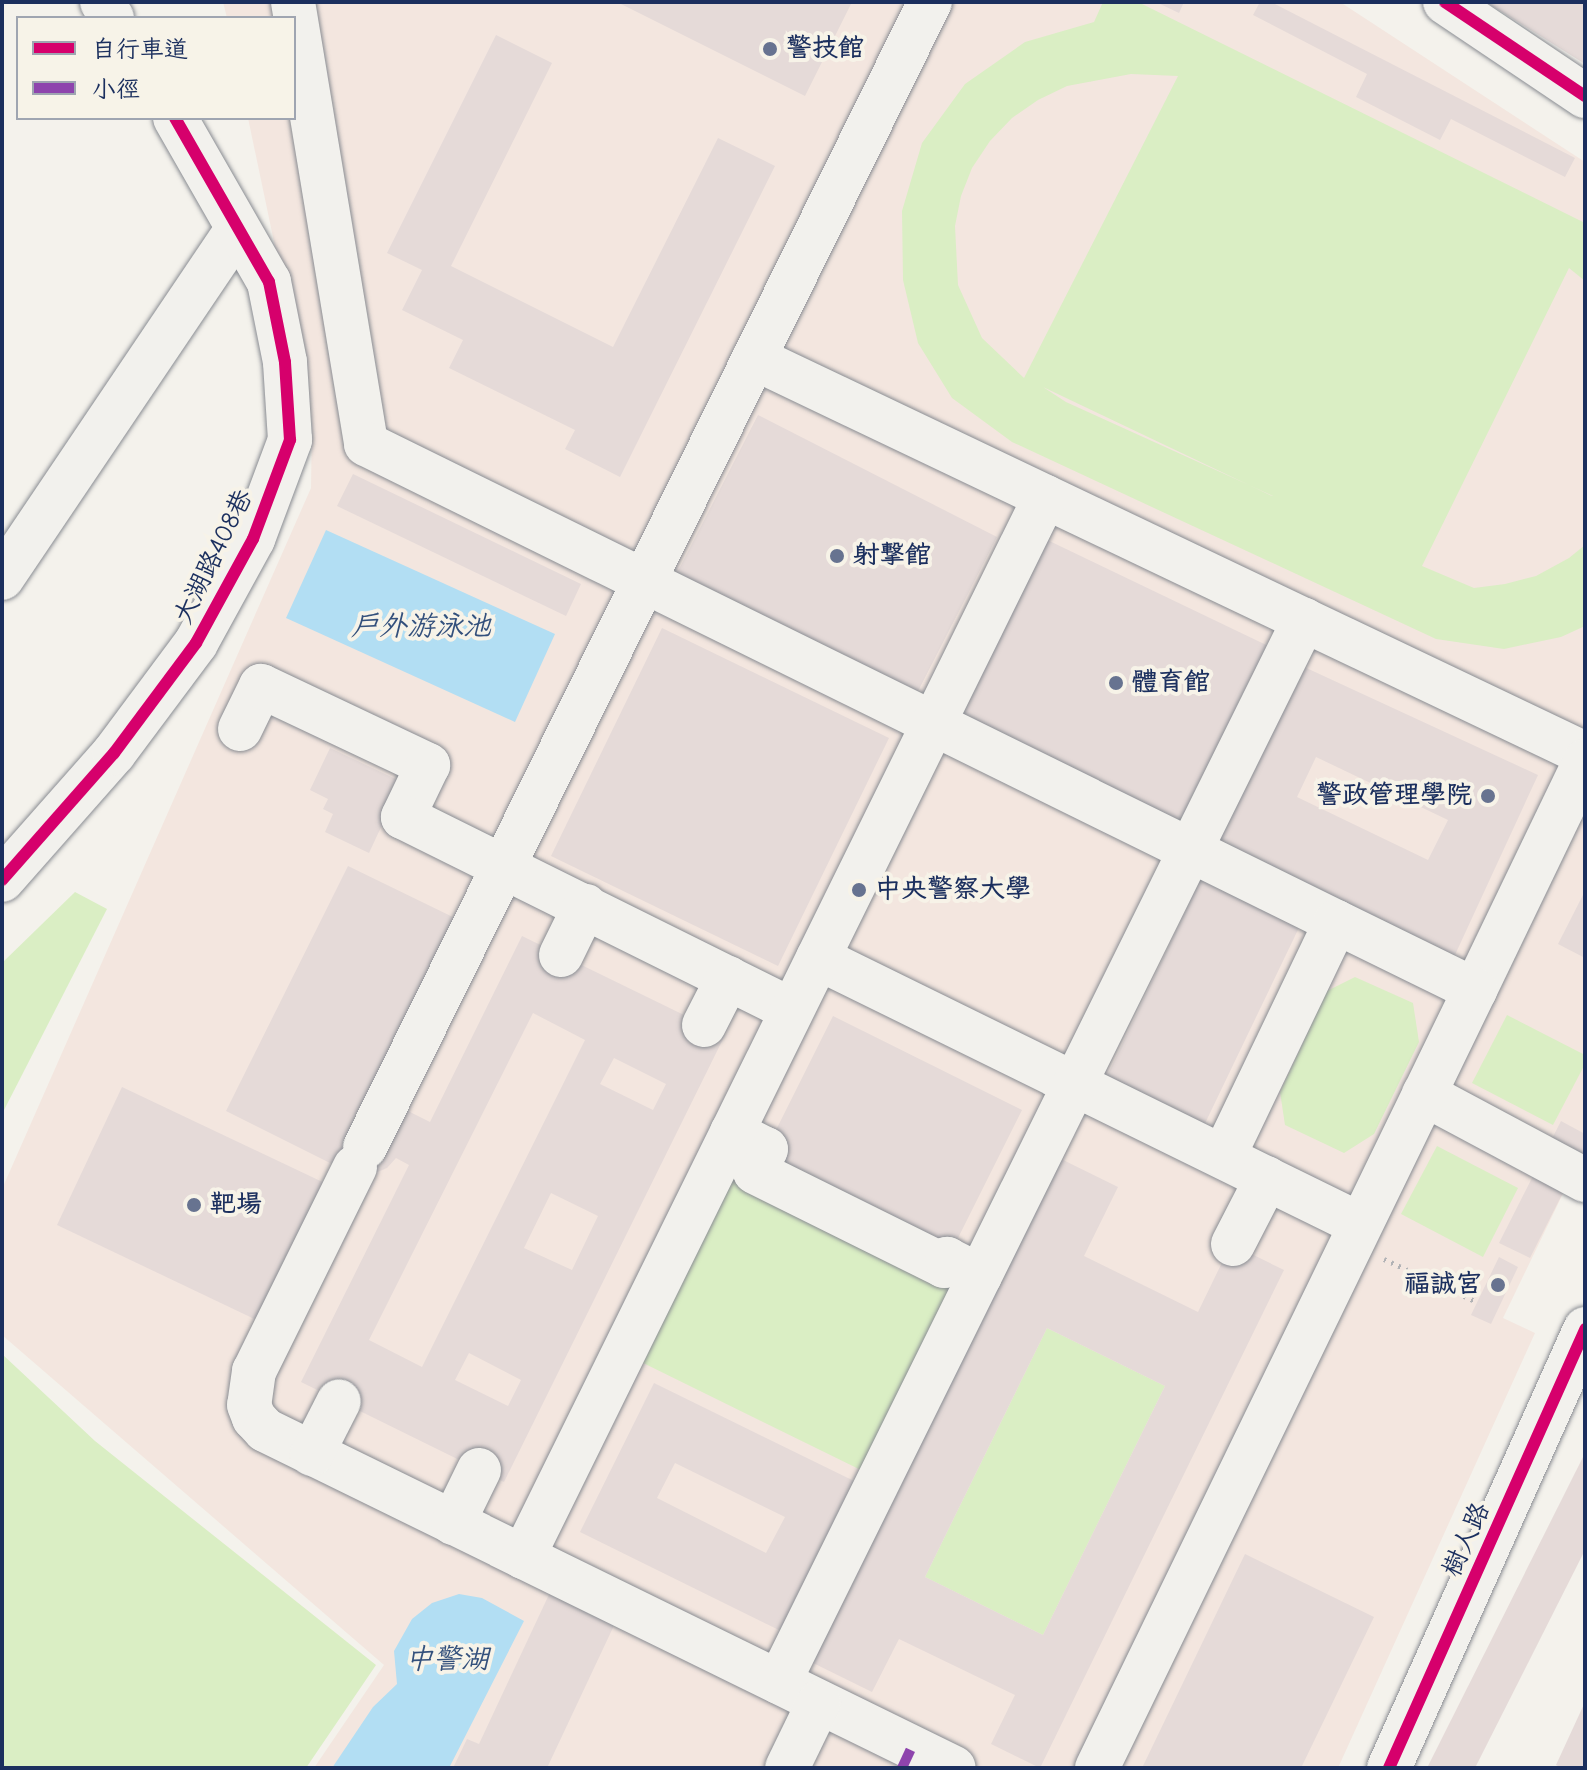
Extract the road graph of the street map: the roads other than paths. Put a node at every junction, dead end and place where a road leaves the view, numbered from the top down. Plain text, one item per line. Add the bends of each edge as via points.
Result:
1 (930, 2) edge
2 (1445, 2) edge
3 (296, 20) edge
4 (1585, 96) edge
5 (176, 120) edge
6 (237, 230) junction
7 (754, 358) junction
8 (1045, 497) junction
9 (2, 578) edge
10 (645, 580) junction
11 (1304, 620) junction
12 (933, 723) junction
13 (240, 729) dead end
14 (1585, 754) edge
15 (1585, 761) edge
16 (1192, 851) junction
17 (504, 865) junction
18 (2, 880) edge
19 (585, 906) junction
20 (1336, 922) junction
21 (561, 955) dead end
22 (818, 958) junction
23 (728, 978) junction
24 (1475, 990) junction
25 (792, 1010) junction
26 (704, 1025) dead end
27 (1077, 1082) junction
28 (1424, 1094) junction
29 (732, 1132) junction
30 (1224, 1156) junction
31 (1267, 1178) junction
32 (1585, 1180) edge
33 (1355, 1234) junction
34 (1233, 1244) dead end
35 (980, 1276) junction
36 (1585, 1329) edge
37 (339, 1401) dead end
38 (312, 1454) junction
39 (479, 1470) dead end
40 (453, 1523) junction
41 (523, 1557) junction
42 (779, 1682) junction
43 (819, 1702) junction
44 (907, 1758) edge
45 (787, 1768) edge
46 (954, 1768) edge
47 (1097, 1768) edge
48 (1389, 1768) edge

1 - 7 street
2 - 4 street
3 - 10 street via 366,444
5 - 6 street, 大湖路408巷
6 - 9 street
6 - 18 street, 大湖路408巷 via 269,282 285,362 290,440 253,539 196,643 114,753
7 - 8 street
7 - 10 street
8 - 11 street
8 - 12 street
10 - 12 street
10 - 17 street
11 - 14 street
11 - 16 street
12 - 16 street
12 - 22 street
13 - 17 street via 261,686 428,765 403,817
15 - 24 street
16 - 20 street
16 - 27 street
17 - 19 street
17 - 38 street via 254,1371 249,1388 254,1418 265,1430
19 - 21 street
19 - 23 street
20 - 24 street
20 - 30 street
22 - 25 street
22 - 27 street
23 - 25 street
23 - 26 street
24 - 28 street
25 - 29 street
27 - 30 street
27 - 35 street
28 - 32 street
28 - 33 street
29 - 35 street via 766,1149 755,1172 944,1266 947,1259
29 - 41 street
30 - 31 street
31 - 33 street
31 - 34 street
33 - 47 street
35 - 42 street
36 - 48 street, 樹人路
37 - 38 street
38 - 40 street
39 - 40 street
40 - 41 street
41 - 42 street
42 - 43 street
43 - 44 street
43 - 45 street
44 - 46 street

